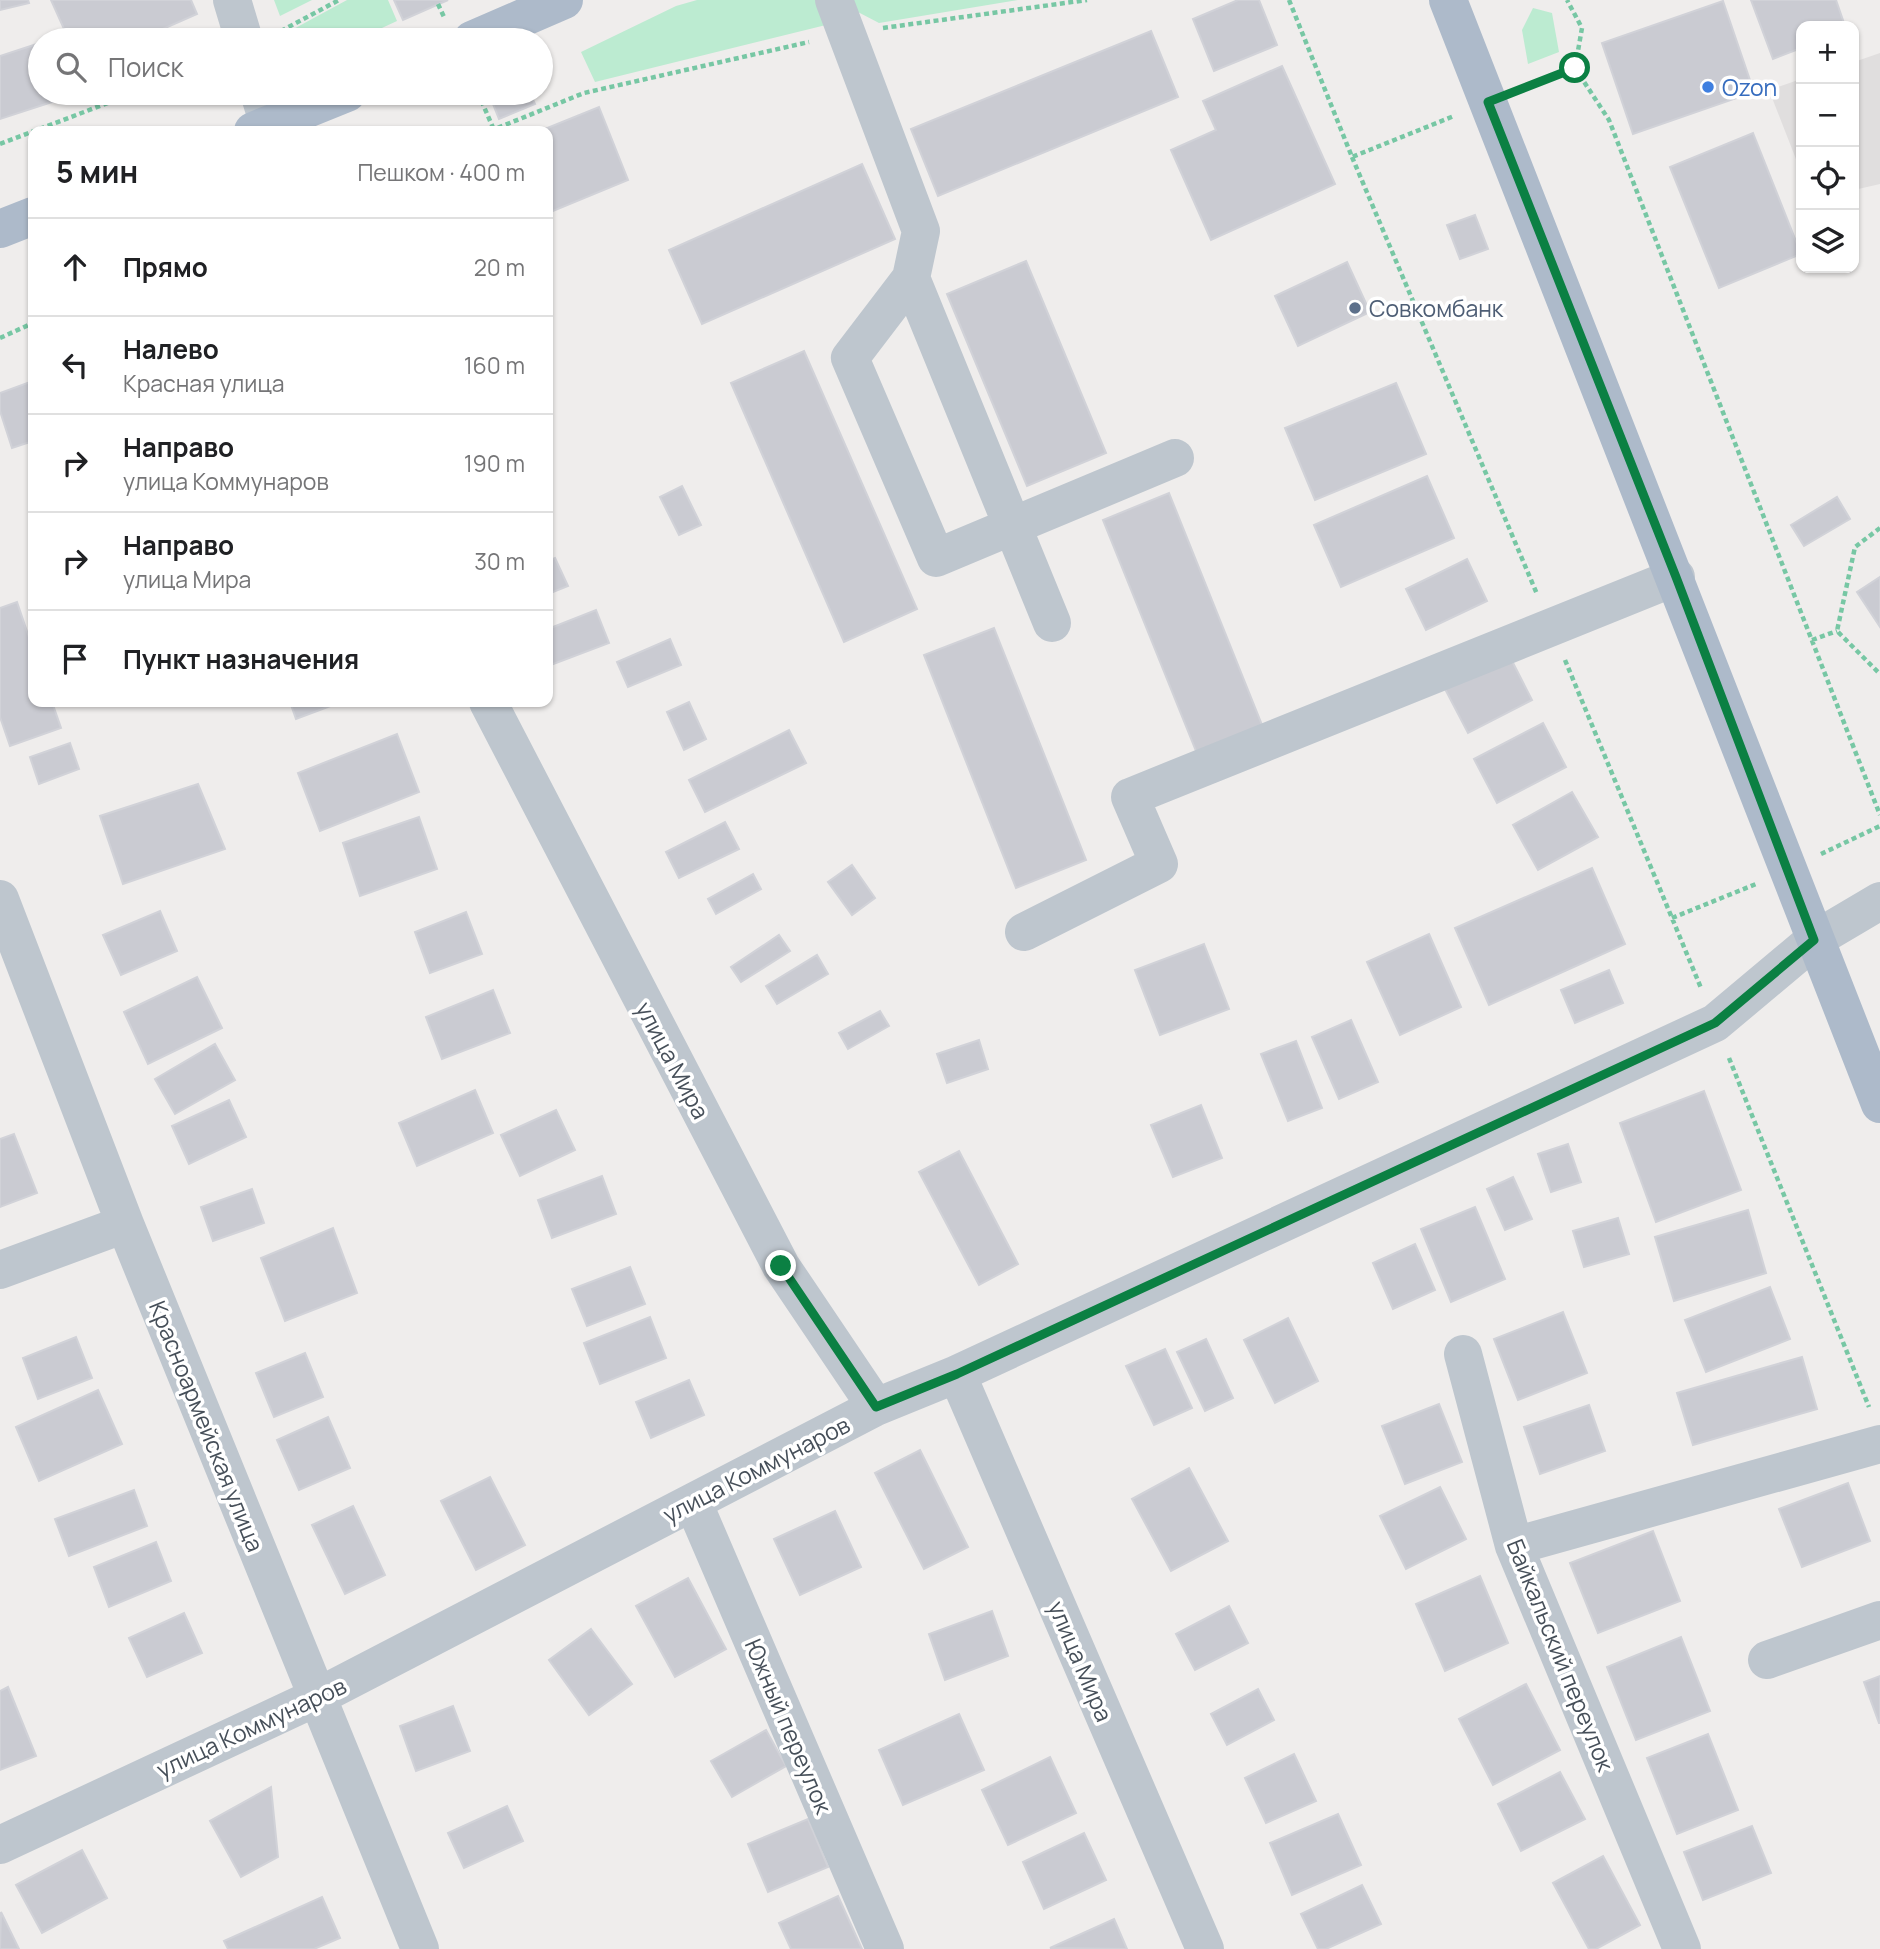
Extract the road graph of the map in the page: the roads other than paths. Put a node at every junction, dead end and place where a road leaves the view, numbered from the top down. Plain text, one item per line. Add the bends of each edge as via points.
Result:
1 (232, 0) edge
2 (588, 0) edge
3 (1448, 0) edge
4 (540, 5) edge
5 (841, 17) edge
6 (252, 28) edge
7 (495, 28) edge
8 (309, 105) edge
9 (263, 120) edge
10 (28, 218) edge
11 (0, 229) edge
12 (911, 278) junction
13 (1175, 458) dead end
14 (1013, 527) junction
15 (1676, 577) junction
16 (1052, 623) dead end
17 (491, 707) edge
18 (0, 899) edge
19 (1880, 901) edge
20 (1024, 932) dead end
21 (1814, 940) junction
22 (1880, 1104) edge
23 (125, 1224) junction
24 (0, 1270) edge
25 (1463, 1354) dead end
26 (957, 1374) junction
27 (876, 1407) junction
28 (1875, 1427) edge
29 (693, 1502) junction
30 (1514, 1546) junction
31 (1880, 1620) edge
32 (1767, 1660) dead end
33 (317, 1697) junction
34 (0, 1845) edge
35 (420, 1949) edge
36 (885, 1949) edge
37 (1205, 1949) edge
38 (1682, 1949) edge

1 - 6 street
2 - 4 main road
3 - 15 main road
4 - 7 main road
5 - 12 street via 921,231
8 - 9 main road
10 - 11 main road
12 - 14 street
12 - 14 street via 850,358 936,558
13 - 14 street
14 - 16 street
15 - 20 street via 1130,797 1159,864
15 - 21 main road
17 - 27 street, улица Мира via 781,1266
18 - 23 street, Красноармейская улица
19 - 21 street, улица Коммунаров
21 - 22 main road
21 - 26 street, улица Коммунаров via 1715,1023
23 - 24 street
23 - 33 street, Красноармейская улица
25 - 30 street, Байкальский переулок
26 - 27 street, улица Коммунаров
26 - 37 street, улица Мира
27 - 29 street, улица Коммунаров
28 - 30 street
29 - 33 street, улица Коммунаров
29 - 36 street, Южный переулок
30 - 38 street, Байкальский переулок
31 - 32 street
33 - 34 street, улица Коммунаров
33 - 35 street, Красноармейская улица

